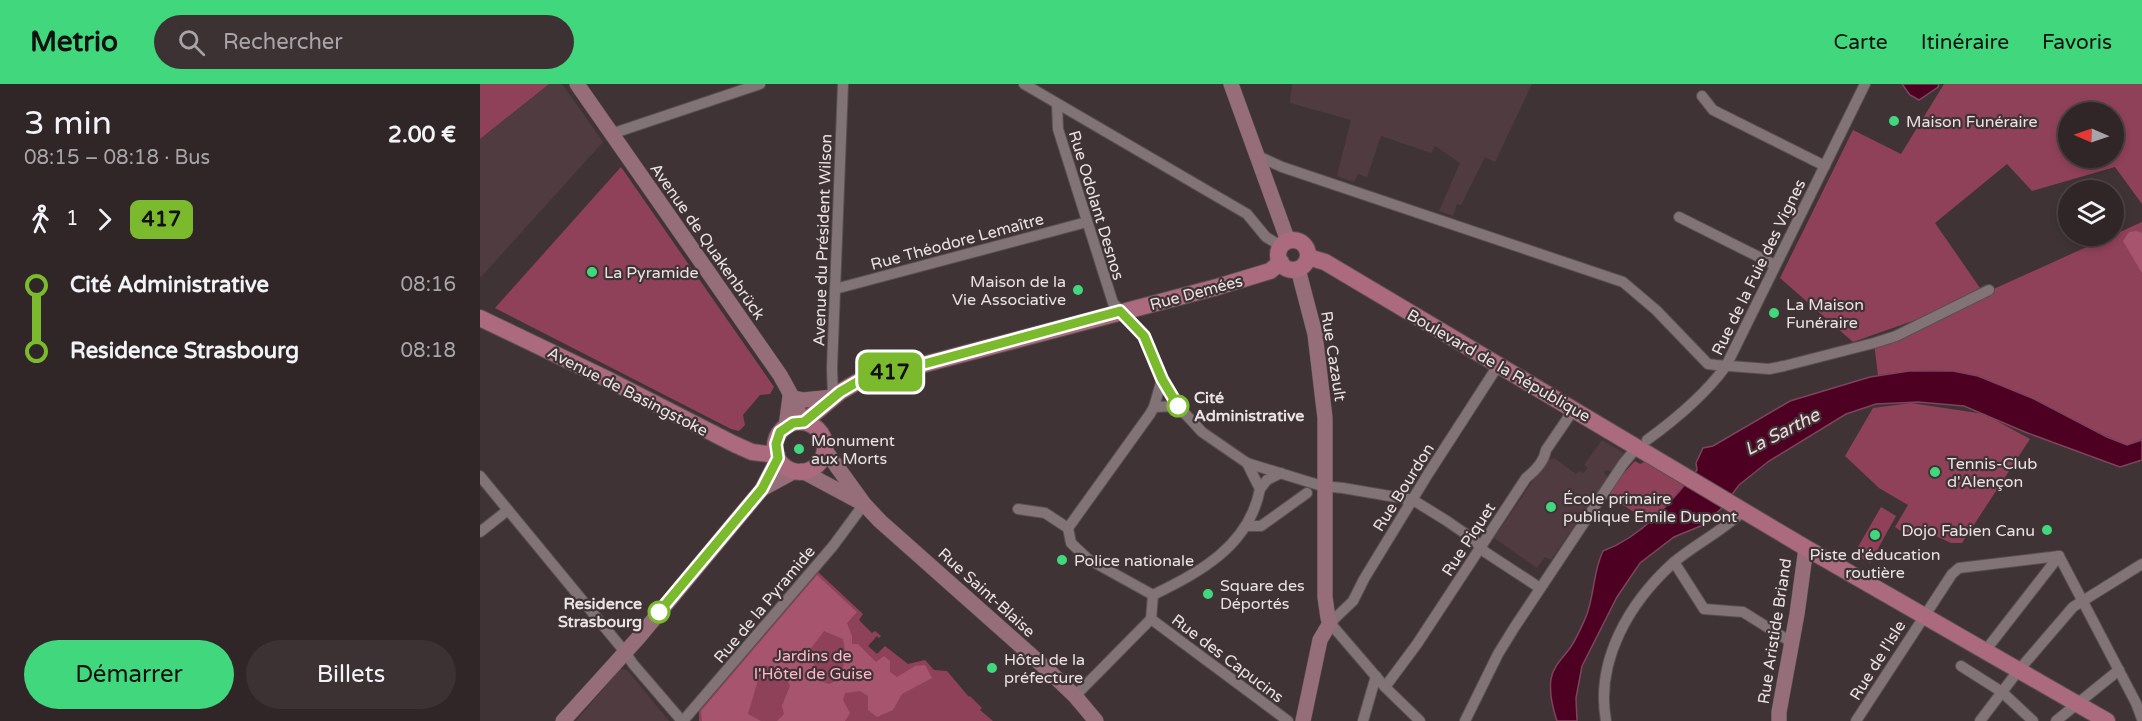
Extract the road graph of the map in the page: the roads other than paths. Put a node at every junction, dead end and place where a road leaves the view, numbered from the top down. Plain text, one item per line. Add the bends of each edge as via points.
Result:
1 (577, 84) edge
2 (760, 84) edge
3 (843, 84) edge
4 (1024, 84) edge
5 (1231, 84) edge
6 (1865, 84) edge
7 (1039, 88) edge
8 (1702, 96) dead end
9 (1057, 104) junction
10 (611, 134) junction
11 (1258, 156) junction
12 (1825, 166) junction
13 (1282, 167) junction
14 (1267, 179) junction
15 (1679, 217) dead end
16 (1087, 222) junction
17 (1283, 250) junction
18 (1303, 263) junction
19 (1775, 266) junction
20 (835, 289) junction
21 (1989, 290) dead end
22 (1120, 311) junction
23 (482, 318) edge
24 (1499, 364) junction
25 (1726, 366) junction
26 (1162, 379) junction
27 (790, 397) junction
28 (833, 397) junction
29 (1178, 406) junction
30 (1154, 407) junction
31 (1574, 409) junction
32 (787, 437) junction
33 (1647, 440) dead end
34 (823, 441) junction
35 (1632, 453) dead end
36 (1247, 463) junction
37 (798, 471) junction
38 (1281, 473) junction
39 (480, 476) edge
40 (1326, 487) junction
41 (762, 489) junction
42 (1260, 489) junction
43 (1307, 493) dead end
44 (1413, 500) junction
45 (864, 504) junction
46 (1737, 507) junction
47 (1017, 509) dead end
48 (508, 510) junction
49 (1246, 526) junction
50 (1068, 528) junction
51 (480, 532) edge
52 (1481, 547) junction
53 (1806, 548) junction
54 (2059, 556) junction
55 (1674, 562) junction
56 (2142, 564) edge
57 (1540, 588) junction
58 (1152, 595) junction
59 (2082, 602) junction
60 (1924, 615) junction
61 (1151, 619) junction
62 (1330, 623) junction
63 (1791, 642) junction
64 (1985, 651) junction
65 (625, 652) junction
66 (1961, 666) dead end
67 (2119, 670) junction
68 (2018, 671) junction
69 (1376, 675) junction
70 (1385, 687) junction
71 (2002, 692) junction
72 (1075, 696) junction
73 (2077, 703) junction
74 (2142, 719) edge
75 (563, 721) edge
76 (683, 721) edge
77 (1096, 721) edge
78 (1288, 721) edge
79 (1303, 721) edge
80 (1363, 721) edge
81 (1420, 721) edge
82 (1465, 721) edge
83 (1606, 721) edge
84 (1779, 721) edge
85 (1856, 721) edge
86 (1980, 721) edge
87 (2033, 721) edge
88 (2056, 721) edge
89 (2107, 721) edge

1 - 10 street, Avenue de Quakenbrück
2 - 10 street
3 - 20 street, Avenue du Président Wilson
4 - 7 street
5 - 11 street
6 - 12 street, Rue de la Fuie des Vignes
7 - 9 street
8 - 12 street via 1713,110
9 - 16 street, Rue Odolant Desnos via 1058,129
9 - 17 street via 1241,210
10 - 27 street, Avenue de Quakenbrück via 780,375
11 - 13 street
11 - 14 street
12 - 19 street, Rue de la Fuie des Vignes
13 - 14 street
13 - 25 street via 1623,282 1708,364
14 - 17 street
15 - 19 street
16 - 20 street, Rue Théodore Lemaître
16 - 22 street, Rue Odolant Desnos via 1113,303
17 - 18 main road, Boulevard de la République via 1288,269
17 - 18 main road via 1293,240 1303,243
17 - 22 main road, Rue Demées via 1270,271
18 - 24 main road, Boulevard de la République via 1325,262
18 - 40 street, Rue Cazault via 1325,418
19 - 25 street, Rue de la Fuie des Vignes
20 - 28 street, Avenue du Président Wilson
21 - 25 street via 1896,336 1768,369
22 - 26 street, Rue Odolant Desnos via 1144,336
22 - 28 main road, Rue Demées via 875,376
23 - 32 main road, Avenue de Basingstoke via 734,444
24 - 31 main road, Boulevard de la République
24 - 44 street, Rue Bourdon
25 - 33 street, Rue de la Fuie des Vignes via 1712,385
26 - 29 street, Rue Odolant Desnos
26 - 30 street
27 - 28 street
27 - 32 street, Avenue de Quakenbrück via 801,412
28 - 32 main road, Rue Demées
28 - 34 main road
29 - 30 street
29 - 36 street via 1202,432
30 - 50 street
31 - 46 main road, Boulevard de la République
31 - 52 street, Rue Piquet
32 - 34 main road via 815,427
32 - 37 main road via 788,468
32 - 41 street
34 - 37 main road via 822,458 817,465
34 - 45 street
35 - 57 street
36 - 38 street
36 - 42 street
37 - 41 street
37 - 45 street
38 - 40 street
38 - 42 street
39 - 48 street
40 - 44 street
40 - 62 street, Rue Cazault via 1324,597
41 - 65 street
42 - 49 street
43 - 49 street via 1261,526
44 - 52 street
44 - 62 street, Rue Bourdon via 1353,601
45 - 72 street, Rue Saint-Blaise
45 - 76 street, Rue de la Pyramide via 833,546
46 - 53 main road
46 - 55 street
47 - 50 street via 1045,513
48 - 51 street
48 - 65 street
49 - 58 street via 1202,569
50 - 58 street via 1071,543 1088,560
52 - 57 street
52 - 70 street, Rue Piquet
53 - 60 main road
53 - 63 street, Rue Aristide Briand
54 - 59 street
54 - 60 street, Rue de l'Isle via 1959,568
54 - 64 street
55 - 63 street via 1704,609 1743,612
55 - 83 street via 1633,608 1617,638 1608,664
56 - 59 street
57 - 82 street via 1498,654
58 - 61 street
59 - 67 street
59 - 68 street via 2073,607
60 - 64 main road
60 - 85 street, Rue de l'Isle
61 - 72 street
61 - 78 street, Rue des Capucins
62 - 69 street
62 - 79 street via 1320,640
63 - 84 street, Rue Aristide Briand
64 - 68 main road
65 - 75 street
65 - 76 street
66 - 71 street
67 - 73 street
67 - 74 street
68 - 71 street
68 - 73 main road
69 - 70 street
69 - 80 street
70 - 81 street
71 - 86 street
71 - 87 street
72 - 77 street, Rue Saint-Blaise
73 - 88 street
73 - 89 main road

